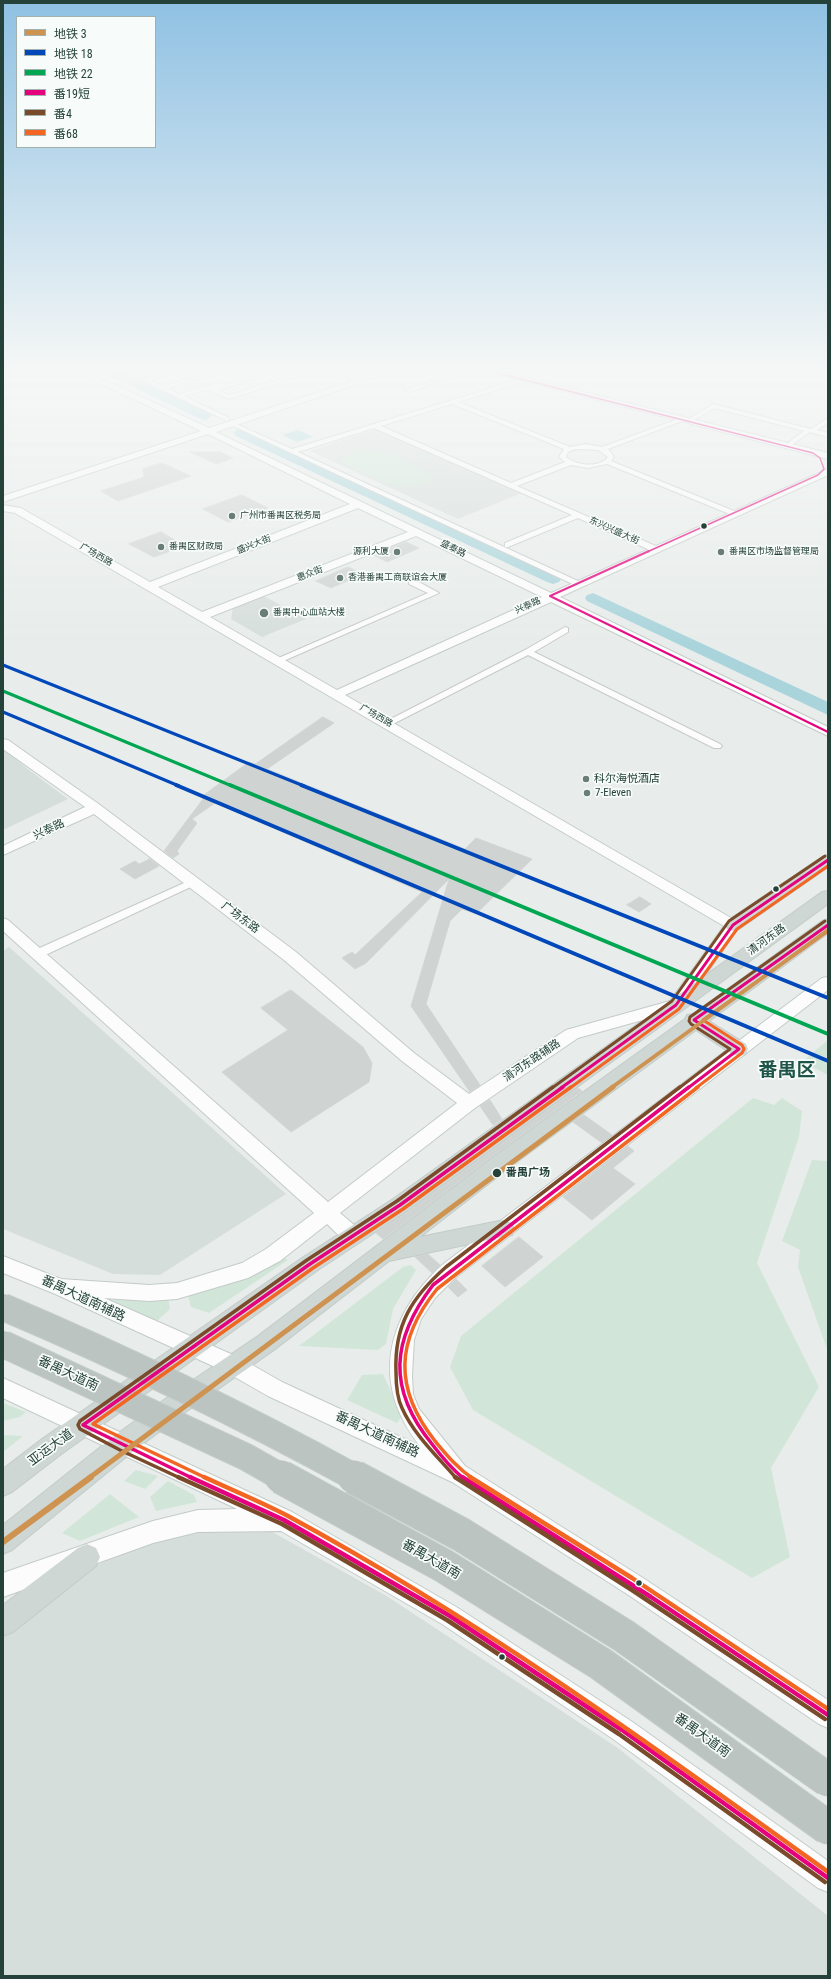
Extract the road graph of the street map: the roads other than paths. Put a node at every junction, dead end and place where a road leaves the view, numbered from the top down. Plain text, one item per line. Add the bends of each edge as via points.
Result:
1 (90, 462) edge
2 (116, 462) edge
3 (272, 462) edge
4 (313, 462) edge
5 (457, 462) edge
6 (605, 462) edge
7 (607, 462) edge
8 (822, 462) edge
9 (570, 463) joint
10 (825, 474) edge
11 (511, 486) junction
12 (3, 490) edge
13 (24, 492) junction
14 (3, 498) edge
15 (359, 504) junction
16 (3, 508) edge
17 (18, 510) junction
18 (735, 513) junction
19 (579, 515) junction
20 (418, 532) junction
21 (508, 545) dead end
22 (655, 549) junction
23 (412, 582) dead end
24 (577, 584) junction
25 (150, 586) junction
26 (550, 596) junction
27 (202, 616) junction
28 (565, 630) dead end
29 (528, 652) junction
30 (278, 660) junction
31 (337, 694) junction
32 (388, 723) junction
33 (828, 732) edge
34 (3, 743) edge
35 (717, 746) dead end
36 (95, 808) junction
37 (3, 851) edge
38 (828, 860) edge
39 (193, 882) junction
40 (828, 896) edge
41 (3, 923) edge
42 (733, 925) junction
43 (828, 925) edge
44 (37, 954) junction
45 (828, 982) edge
46 (676, 1005) junction
47 (694, 1020) junction
48 (739, 1049) junction
49 (469, 1103) junction
50 (329, 1213) junction
51 (504, 1229) junction
52 (353, 1236) junction
53 (380, 1254) junction
54 (3, 1264) edge
55 (60, 1287) junction
56 (3, 1307) edge
57 (3, 1344) edge
58 (192, 1349) junction
59 (233, 1365) junction
60 (139, 1386) joint
61 (3, 1388) edge
62 (83, 1424) junction
63 (122, 1445) junction
64 (460, 1475) junction
65 (3, 1484) edge
66 (284, 1520) junction
67 (3, 1541) edge
68 (87, 1557) junction
69 (3, 1585) edge
70 (3, 1622) edge
71 (828, 1715) edge
72 (828, 1780) edge
73 (828, 1828) edge
74 (828, 1878) edge

1 - 12 street
2 - 13 street
3 - 15 street, 盛泰路
4 - 24 street
5 - 11 street, 东兴兴盛大街
6 - 9 street via 589,466
7 - 18 street
8 - 10 street
9 - 11 street
10 - 18 street, 兴泰路
11 - 19 street, 东兴兴盛大街
13 - 14 street
13 - 17 street via 18,502
15 - 20 street, 盛泰路
15 - 25 street, 盛兴大街
16 - 17 street
17 - 25 street, 广场西路
18 - 22 street, 兴泰路
19 - 21 street
19 - 22 street, 东兴兴盛大街
20 - 26 street, 盛泰路
20 - 27 street, 惠众街
22 - 24 street, 兴泰路
23 - 30 street via 435,593
24 - 26 street, 兴泰路
25 - 27 street, 广场西路
26 - 31 street, 兴泰路
26 - 33 street, 盛泰路
27 - 30 street, 广场西路
28 - 29 street
29 - 32 street
29 - 35 street
30 - 31 street, 广场西路
31 - 32 street, 广场西路
32 - 42 street, 广场西路
34 - 36 street, 广场东路
36 - 37 street, 兴泰路
36 - 39 street, 广场东路
38 - 42 main road
39 - 44 street
39 - 49 street, 广场东路 via 290,956 408,1057
40 - 46 main road, 清河东路
41 - 44 street
42 - 46 street
43 - 47 main road, 清河东路
44 - 50 street
45 - 48 street
46 - 49 street, 清河东路辅路 via 572,1034
46 - 52 main road, 清河东路 via 400,1205
47 - 48 main road
47 - 53 main road, 清河东路
48 - 51 street
49 - 50 street, 清河东路辅路
50 - 52 street
50 - 55 street, 清河东路辅路 via 273,1255 248,1270 222,1279 177,1291 149,1293
51 - 53 main road
51 - 64 street via 433,1285 420,1300 403,1338 400,1358 401,1382 406,1405 419,1428
52 - 58 main road, 清河东路
53 - 59 main road, 清河东路 via 266,1343
54 - 55 street, 番禺大道南辅路
55 - 58 street, 番禺大道南辅路
56 - 72 highway, bridge via 62,1332 263,1427 462,1535 624,1636
57 - 73 highway, 番禺大道南, bridge via 246,1457 444,1566 601,1664
58 - 59 street, 番禺大道南辅路
58 - 60 main road, 清河东路
59 - 63 main road, 清河东路
59 - 64 street, 番禺大道南辅路 via 275,1389
60 - 62 main road, 亚运大道
61 - 62 street
62 - 63 street
62 - 65 main road, 亚运大道
63 - 66 street
63 - 67 main road
64 - 71 street, 番禺大道南辅路 via 635,1586
66 - 68 street via 198,1521 153,1532
66 - 74 street via 450,1616 622,1730
68 - 69 street
68 - 70 main road

